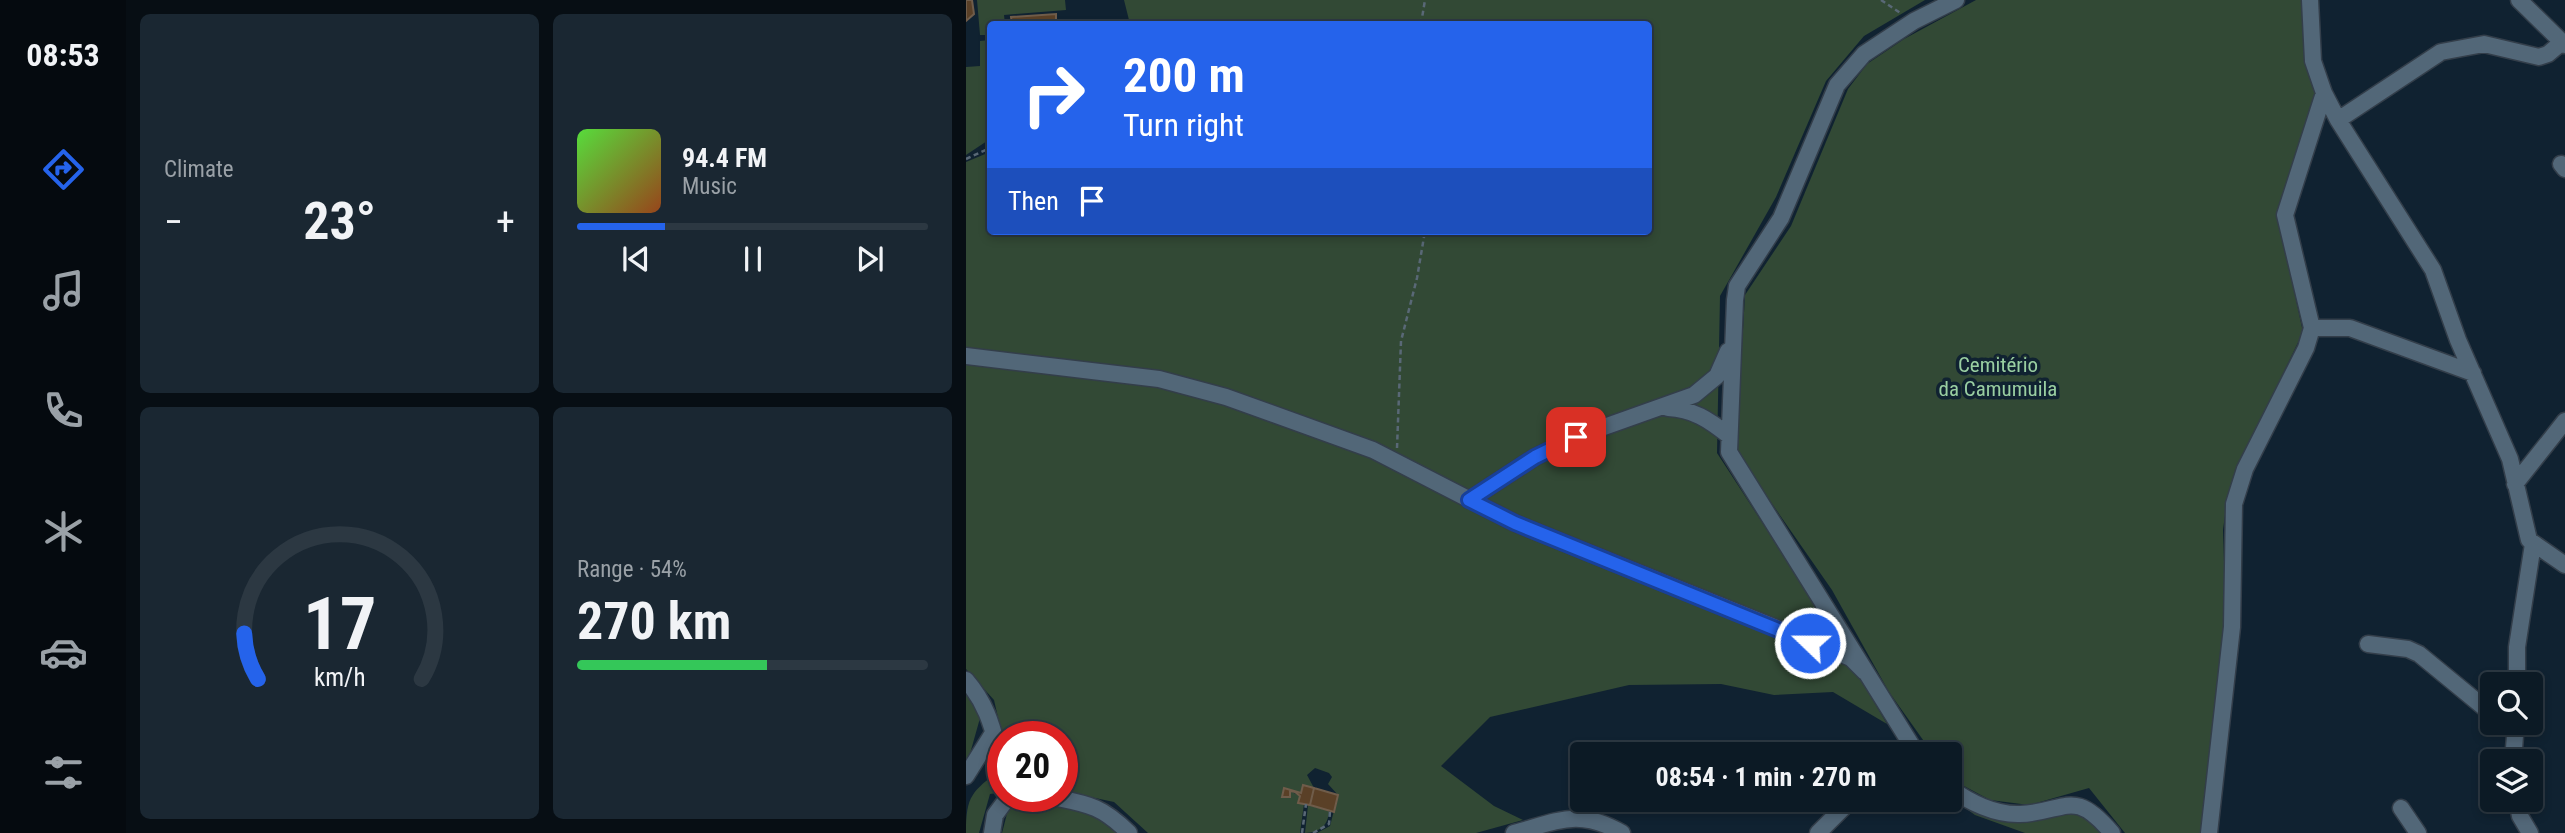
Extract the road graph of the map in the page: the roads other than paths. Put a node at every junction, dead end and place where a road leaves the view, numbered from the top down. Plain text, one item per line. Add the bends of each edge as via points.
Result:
1 (1956, 0) edge
2 (2310, 0) edge
3 (2519, 0) edge
4 (2563, 44) edge
5 (2324, 93) junction
6 (2338, 120) junction
7 (2312, 328) junction
8 (1732, 343) junction
9 (966, 356) edge
10 (2473, 373) junction
11 (1661, 408) junction
12 (2565, 421) edge
13 (1728, 435) junction
14 (2515, 484) junction
15 (1469, 500) junction
16 (2533, 544) junction
17 (2565, 565) edge
18 (2368, 644) dead end
19 (1865, 672) junction
20 (2517, 672) edge
21 (966, 680) edge
22 (2480, 704) edge
23 (991, 721) edge
24 (1909, 742) edge
25 (987, 743) edge
26 (966, 776) edge
27 (1962, 795) edge
28 (1078, 803) edge
29 (2401, 808) dead end
30 (997, 812) edge
31 (1839, 812) edge
32 (2519, 812) edge
33 (992, 833) edge
34 (1129, 833) edge
35 (1514, 833) edge
36 (1622, 833) edge
37 (1818, 833) edge
38 (2112, 833) edge
39 (2209, 833) edge
40 (2418, 833) edge
41 (2530, 833) edge

1 - 8 street via 1864,54 1837,85 1781,218 1737,286
2 - 5 street via 2313,61
3 - 4 street
4 - 6 street via 2539,57 2484,44 2441,52
5 - 6 street
5 - 7 street via 2285,215
6 - 10 street via 2433,270
7 - 10 street via 2350,328
7 - 39 street via 2245,469 2234,504 2232,627
8 - 11 street via 1717,376 1694,395
8 - 13 street
9 - 15 street via 1159,380 1277,414 1398,461
10 - 14 street via 2510,459
11 - 13 street via 1685,408
11 - 15 street via 1576,437 1535,457
12 - 14 street
13 - 19 street via 1737,469
14 - 16 street via 2526,534
15 - 19 street via 1654,581 1851,658
16 - 17 street
16 - 20 street
18 - 22 street via 2419,654
19 - 24 street
21 - 23 street
25 - 26 street
27 - 38 street via 1978,805 2020,814 2077,805 2099,817
28 - 34 street via 1109,813
29 - 40 street
30 - 33 street
31 - 37 street
32 - 41 street
35 - 36 street via 1584,817

